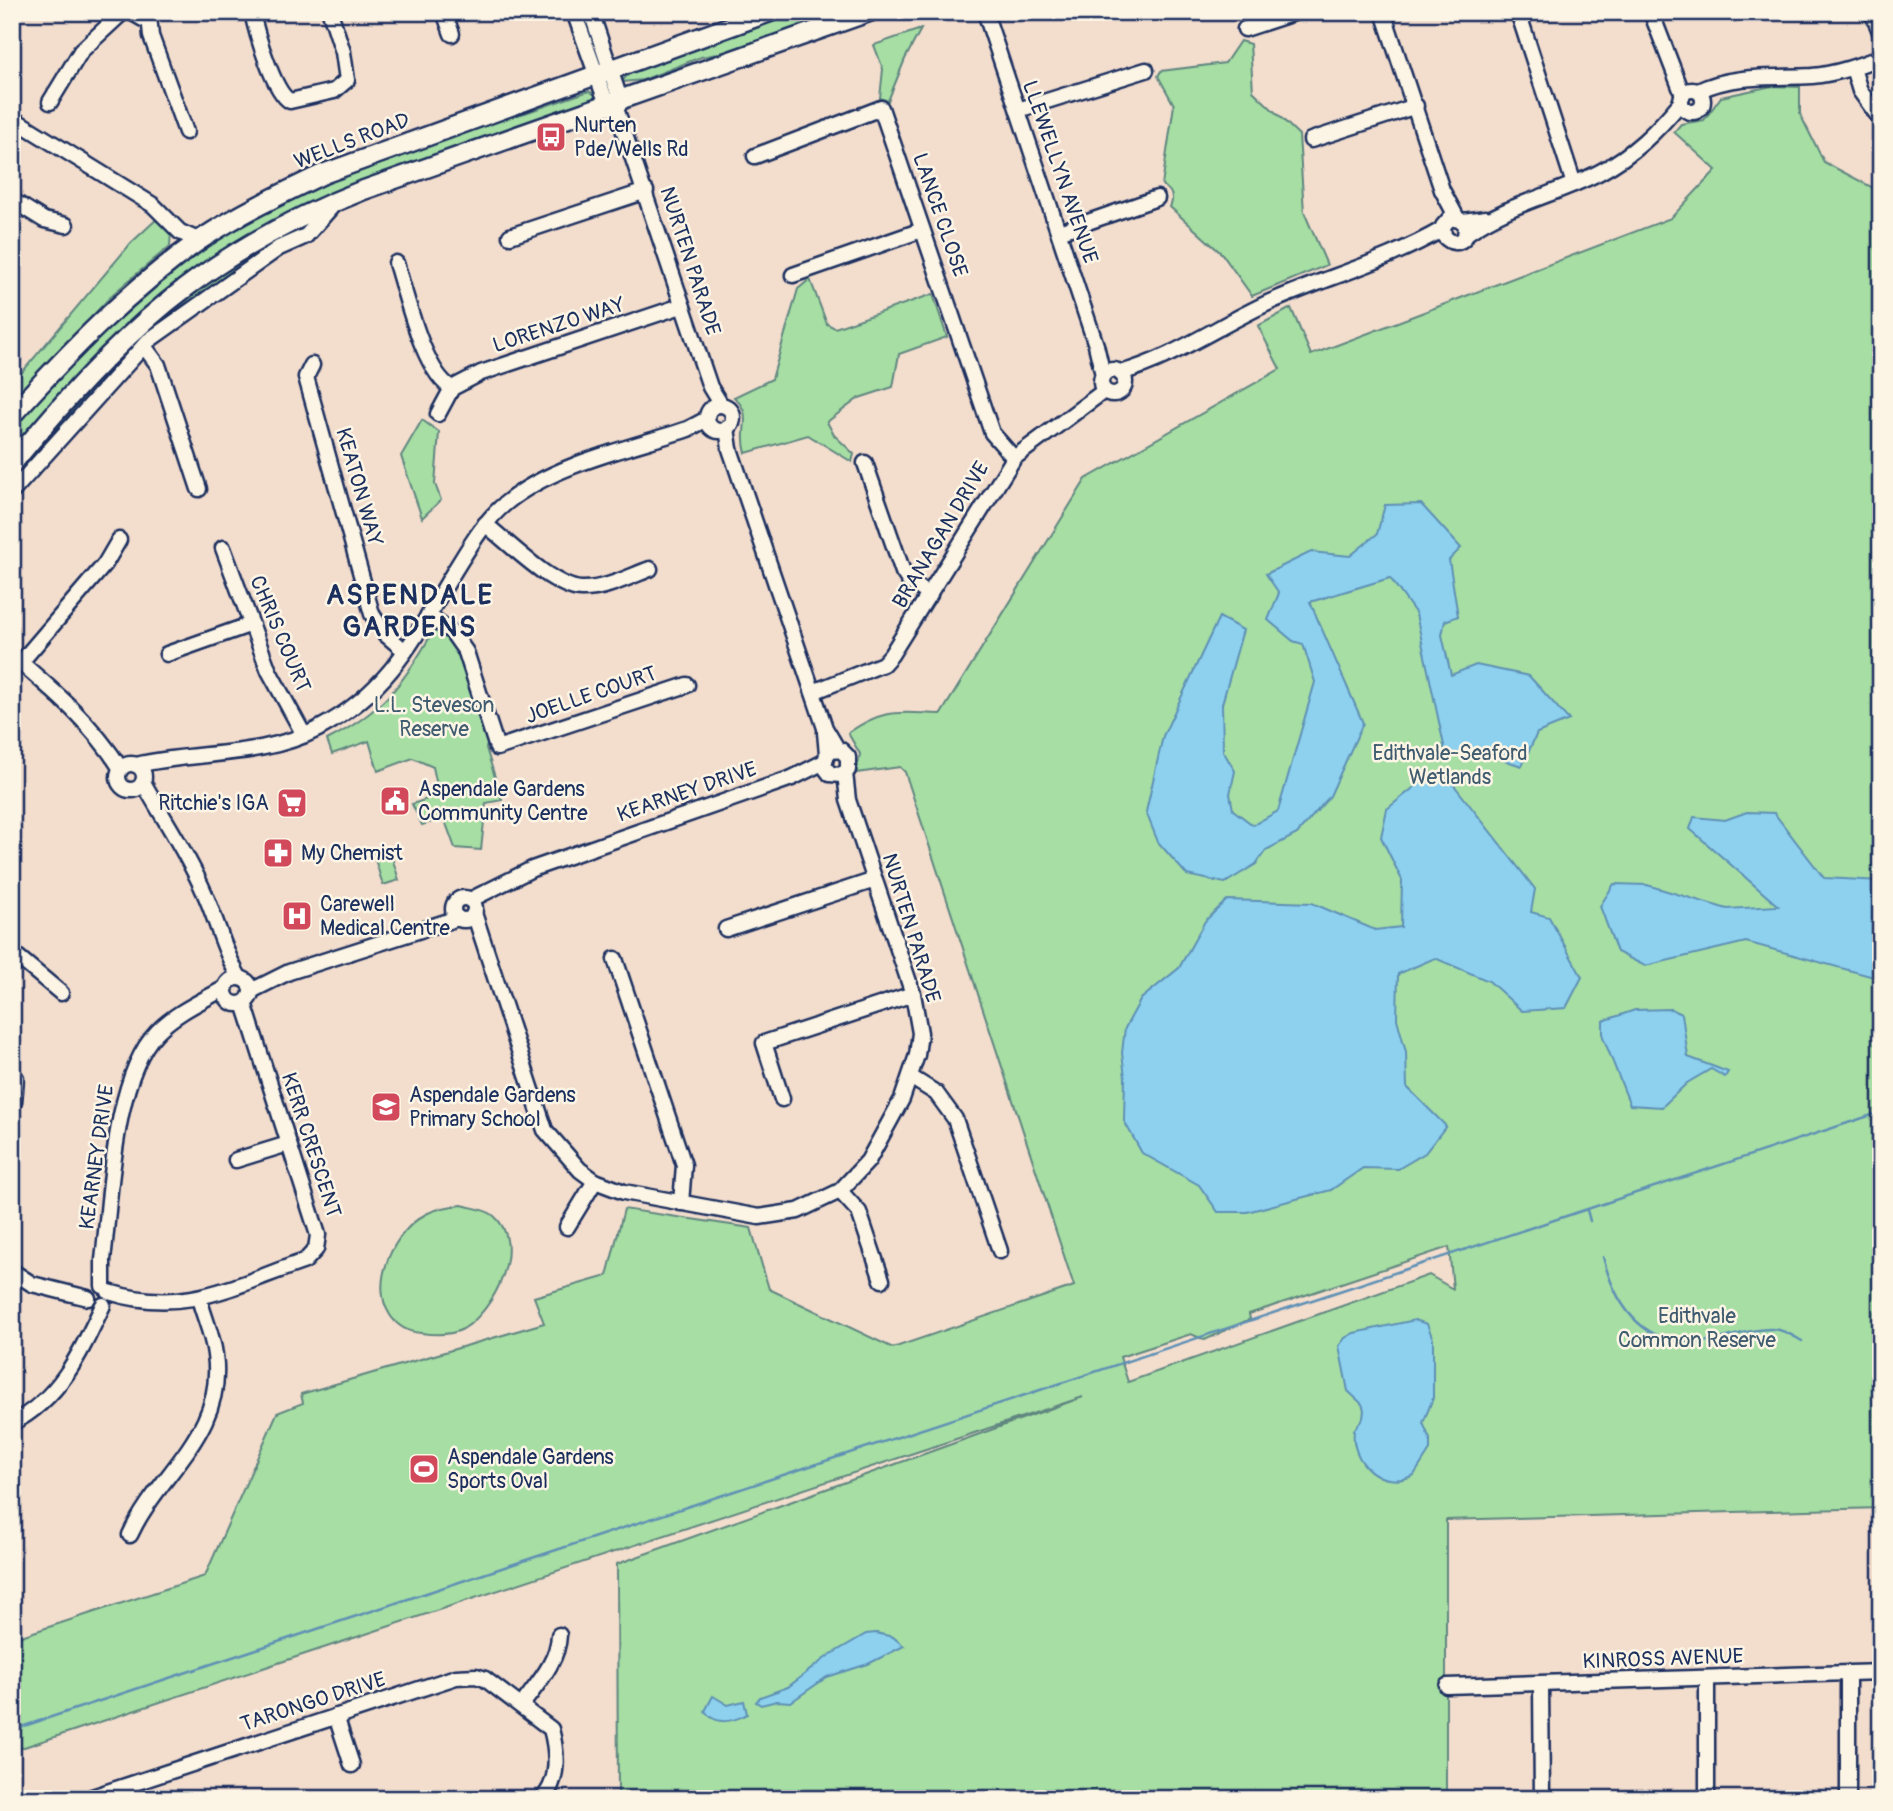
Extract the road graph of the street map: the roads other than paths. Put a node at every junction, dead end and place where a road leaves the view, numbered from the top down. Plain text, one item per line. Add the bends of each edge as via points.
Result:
1 (252, 12) edge
2 (330, 12) edge
3 (444, 12) edge
4 (574, 12) edge
5 (591, 12) edge
6 (770, 12) edge
7 (869, 12) edge
8 (985, 12) edge
9 (1297, 12) edge
10 (1383, 12) edge
11 (1518, 12) edge
12 (1651, 12) edge
13 (1872, 12) edge
14 (134, 15) edge
15 (1245, 29) dead end
16 (452, 34) dead end
17 (1881, 34) edge
18 (1881, 57) edge
19 (1853, 68) junction
20 (1146, 69) dead end
21 (603, 71) junction
22 (1690, 98) junction
23 (50, 102) dead end
24 (615, 106) junction
25 (1416, 106) junction
26 (1018, 110) junction
27 (12, 118) edge
28 (1881, 120) edge
29 (186, 132) dead end
30 (1311, 140) dead end
31 (755, 156) dead end
32 (1574, 184) junction
33 (646, 191) junction
34 (1157, 198) dead end
35 (12, 200) edge
36 (338, 200) junction
37 (66, 225) dead end
38 (1454, 227) junction
39 (922, 230) junction
40 (180, 232) junction
41 (1059, 232) junction
42 (510, 236) dead end
43 (200, 241) junction
44 (180, 255) junction
45 (396, 263) dead end
46 (793, 275) dead end
47 (681, 306) junction
48 (144, 346) junction
49 (312, 365) dead end
50 (1111, 379) junction
51 (452, 388) junction
52 (438, 414) dead end
53 (12, 415) edge
54 (716, 420) junction
55 (1014, 457) junction
56 (865, 463) dead end
57 (12, 464) edge
58 (199, 489) dead end
59 (12, 492) edge
60 (485, 524) junction
61 (119, 540) dead end
62 (223, 548) dead end
63 (650, 569) dead end
64 (930, 595) junction
65 (428, 615) junction
66 (249, 625) junction
67 (405, 651) junction
68 (167, 654) dead end
69 (17, 658) edge
70 (687, 685) dead end
71 (811, 689) junction
72 (304, 735) junction
73 (832, 764) junction
74 (134, 774) junction
75 (875, 880) junction
76 (466, 911) junction
77 (726, 929) dead end
78 (12, 952) edge
79 (615, 959) dead end
80 (237, 990) junction
81 (62, 994) dead end
82 (913, 994) junction
83 (912, 1078) junction
84 (782, 1099) dead end
85 (288, 1144) junction
86 (236, 1160) dead end
87 (595, 1181) junction
88 (840, 1191) junction
89 (681, 1203) junction
90 (568, 1227) dead end
91 (1000, 1251) dead end
92 (12, 1271) edge
93 (882, 1280) dead end
94 (98, 1295) junction
95 (199, 1298) junction
96 (12, 1423) edge
97 (130, 1535) dead end
98 (559, 1635) dead end
99 (1881, 1672) edge
100 (1848, 1674) junction
101 (1707, 1679) junction
102 (1541, 1684) junction
103 (1447, 1686) dead end
104 (522, 1705) junction
105 (336, 1716) junction
106 (352, 1765) dead end
107 (120, 1794) edge
108 (86, 1799) edge
109 (542, 1799) edge
110 (1542, 1799) edge
111 (1707, 1799) edge
112 (1848, 1799) edge

1 - 2 street via 279,93 290,102 334,91 347,80 349,73
3 - 16 street
4 - 21 street
5 - 21 street
6 - 21 main road, WELLS ROAD
7 - 24 main road
8 - 26 street, LLEWELLYN AVENUE
9 - 15 street
10 - 25 street
11 - 32 street
12 - 22 street via 1671,69
13 - 17 street
14 - 23 street via 81,51
14 - 29 street via 151,36
18 - 19 street, BRANAGAN DRIVE
19 - 22 street, BRANAGAN DRIVE via 1730,83
19 - 28 street via 1864,99
20 - 26 street
21 - 24 street, NURTEN PARADE
21 - 43 main road, WELLS ROAD via 323,174 262,203
22 - 32 street, BRANAGAN DRIVE via 1626,157
24 - 33 street, NURTEN PARADE
24 - 36 main road
25 - 30 street
25 - 38 street
26 - 41 street, LLEWELLYN AVENUE
27 - 40 street via 153,205
31 - 39 street, LANCE CLOSE via 881,108
32 - 38 street, BRANAGAN DRIVE
33 - 42 street
33 - 47 street, NURTEN PARADE
34 - 41 street
35 - 37 street via 44,220
36 - 48 street via 306,236 279,248
36 - 57 main road via 250,244 163,304 99,363
38 - 50 street, BRANAGAN DRIVE via 1266,304
39 - 46 street
39 - 55 street, LANCE CLOSE via 992,433
40 - 43 street
40 - 44 street
41 - 50 street, LLEWELLYN AVENUE
43 - 44 main road, WELLS ROAD
44 - 53 main road, WELLS ROAD via 111,312
45 - 51 street via 430,362
47 - 51 street, LORENZO WAY via 489,370
47 - 54 street, NURTEN PARADE via 710,387
48 - 58 street via 158,365
48 - 59 street
49 - 67 street, KEATON WAY via 306,377 372,614
50 - 55 street, BRANAGAN DRIVE via 1070,419
51 - 52 street
54 - 60 street via 549,476 507,502
54 - 71 street, NURTEN PARADE via 730,449
55 - 64 street, BRANAGAN DRIVE
56 - 64 street via 904,572
60 - 63 street via 557,581 579,589 606,586
60 - 65 street
61 - 69 street via 105,564
62 - 66 street, CHRIS COURT
64 - 71 street, BRANAGAN DRIVE via 883,664
65 - 67 street
65 - 70 street, JOELLE COURT via 452,632 466,652 497,748
66 - 68 street
66 - 72 street, CHRIS COURT
67 - 72 street via 365,699
69 - 74 street via 75,709
71 - 73 street, NURTEN PARADE
72 - 74 street via 264,748 167,760
73 - 75 street, NURTEN PARADE
73 - 76 street, KEARNEY DRIVE via 532,869
74 - 80 street, KERR CRESCENT via 179,839 200,883
75 - 77 street
75 - 82 street, NURTEN PARADE
76 - 80 street, KEARNEY DRIVE
76 - 87 street, NURTEN PARADE via 480,938 545,1130
78 - 81 street
79 - 89 street via 684,1165
80 - 85 street, KERR CRESCENT
80 - 94 street, KEARNEY DRIVE via 196,1004 156,1032 138,1055 123,1101
82 - 83 street, NURTEN PARADE via 920,1033
82 - 84 street via 764,1043
83 - 88 street, NURTEN PARADE via 868,1161
83 - 91 street via 936,1093 955,1119
85 - 86 street
85 - 95 street, KERR CRESCENT via 318,1235 316,1249 305,1262
87 - 89 street, NURTEN PARADE
87 - 90 street
88 - 89 street, NURTEN PARADE via 798,1212 759,1217
88 - 93 street via 859,1212
92 - 94 street, KERR CRESCENT via 32,1284
94 - 95 street, KERR CRESCENT via 169,1303
94 - 96 street, KEARNEY DRIVE via 91,1330 75,1365 53,1392
95 - 97 street via 215,1355 213,1405 197,1440 144,1507
98 - 104 street via 552,1663
99 - 100 street, KINROSS AVENUE
100 - 101 street, KINROSS AVENUE
100 - 112 street
101 - 102 street, KINROSS AVENUE
101 - 111 street
102 - 103 street, KINROSS AVENUE
102 - 110 street
104 - 105 street, TARONGO DRIVE via 485,1679 467,1676
104 - 109 street, TARONGO DRIVE via 551,1729 552,1786
105 - 106 street
105 - 107 street, TARONGO DRIVE
107 - 108 street, TARONGO DRIVE

